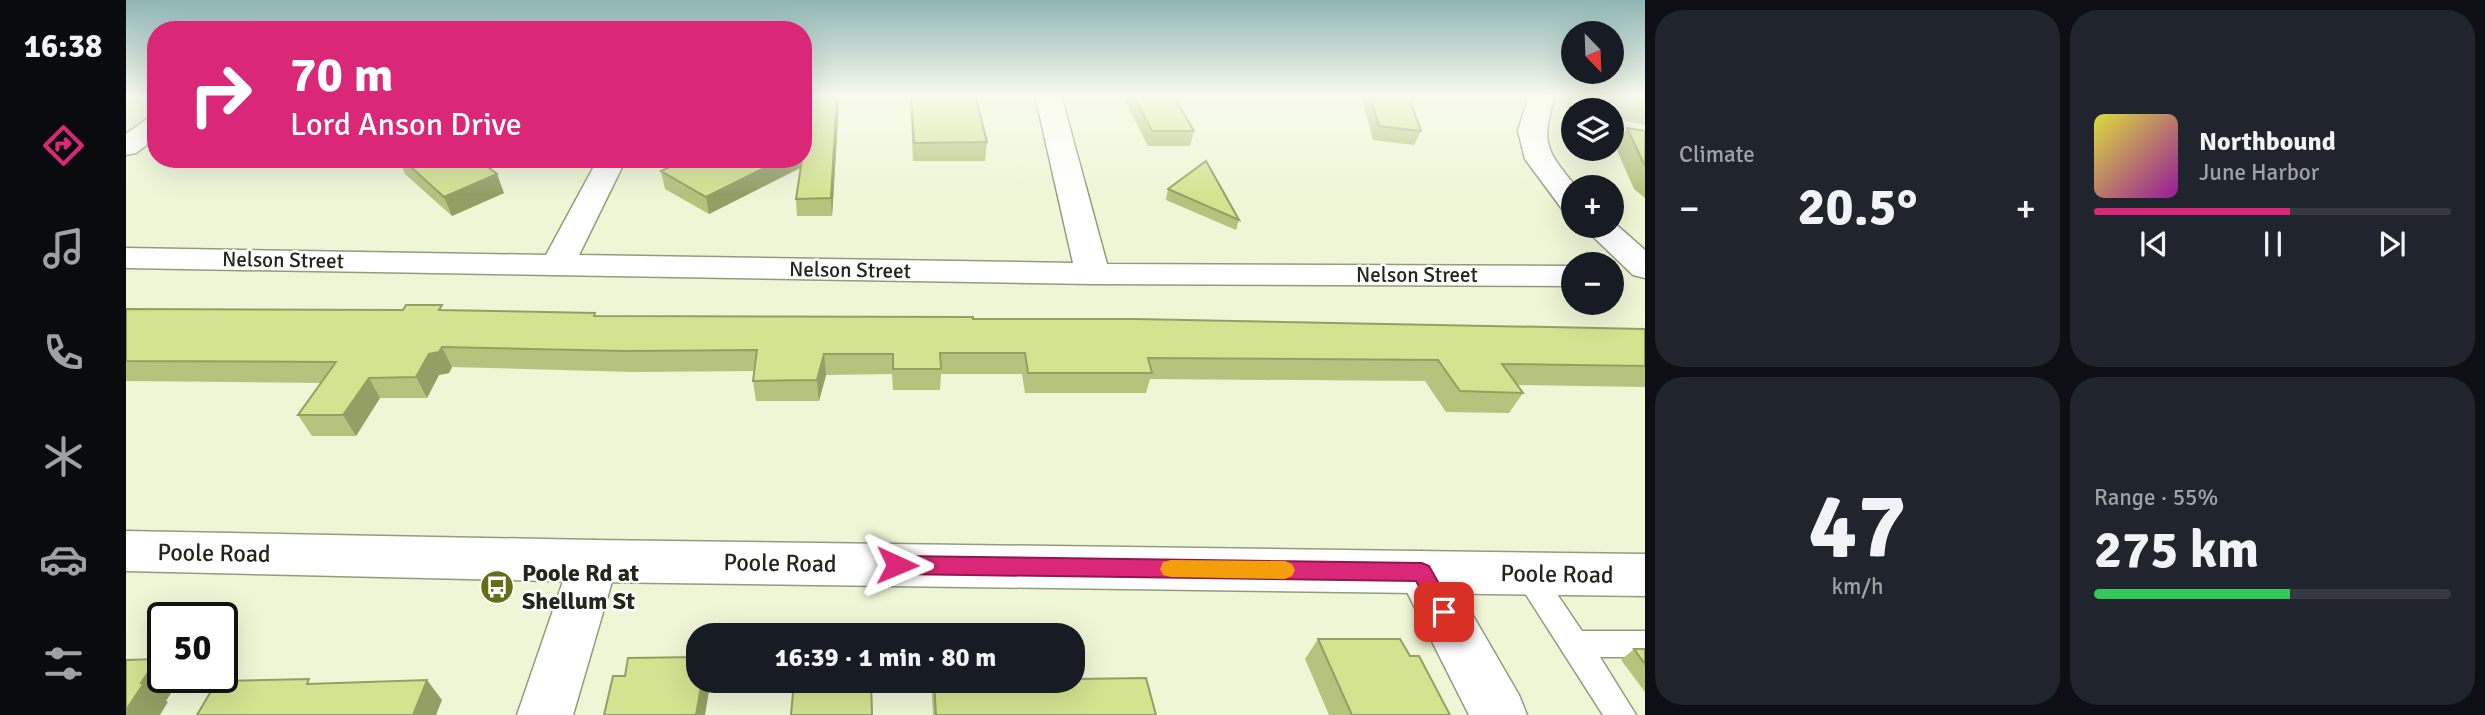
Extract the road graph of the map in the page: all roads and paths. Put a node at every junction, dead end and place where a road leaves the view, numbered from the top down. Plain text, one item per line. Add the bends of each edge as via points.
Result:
1 (1056, 128) edge
2 (1532, 128) edge
3 (147, 132) edge
4 (126, 147) edge
5 (607, 168) edge
6 (1561, 187) edge
7 (1611, 238) edge
8 (126, 258) edge
9 (557, 265) junction
10 (1645, 268) edge
11 (1093, 274) junction
12 (1561, 276) edge
13 (1624, 276) edge
14 (1645, 276) edge
15 (126, 551) edge
16 (594, 561) junction
17 (1422, 572) junction
18 (1528, 574) junction
19 (1645, 576) edge
20 (1574, 644) junction
21 (1645, 644) edge
22 (545, 715) edge
23 (1499, 715) edge
24 (1621, 715) edge

1 - 11 street
2 - 6 street via 1539,159
3 - 4 street
5 - 9 street
7 - 10 street
8 - 9 street, Nelson Street
9 - 11 street, Nelson Street
11 - 12 street, Nelson Street
13 - 14 street
15 - 16 street, Poole Road
16 - 17 street, Poole Road
16 - 22 street
17 - 18 street, Poole Road
17 - 23 street
18 - 19 street, Poole Road
18 - 20 lane
20 - 21 lane
20 - 24 lane

